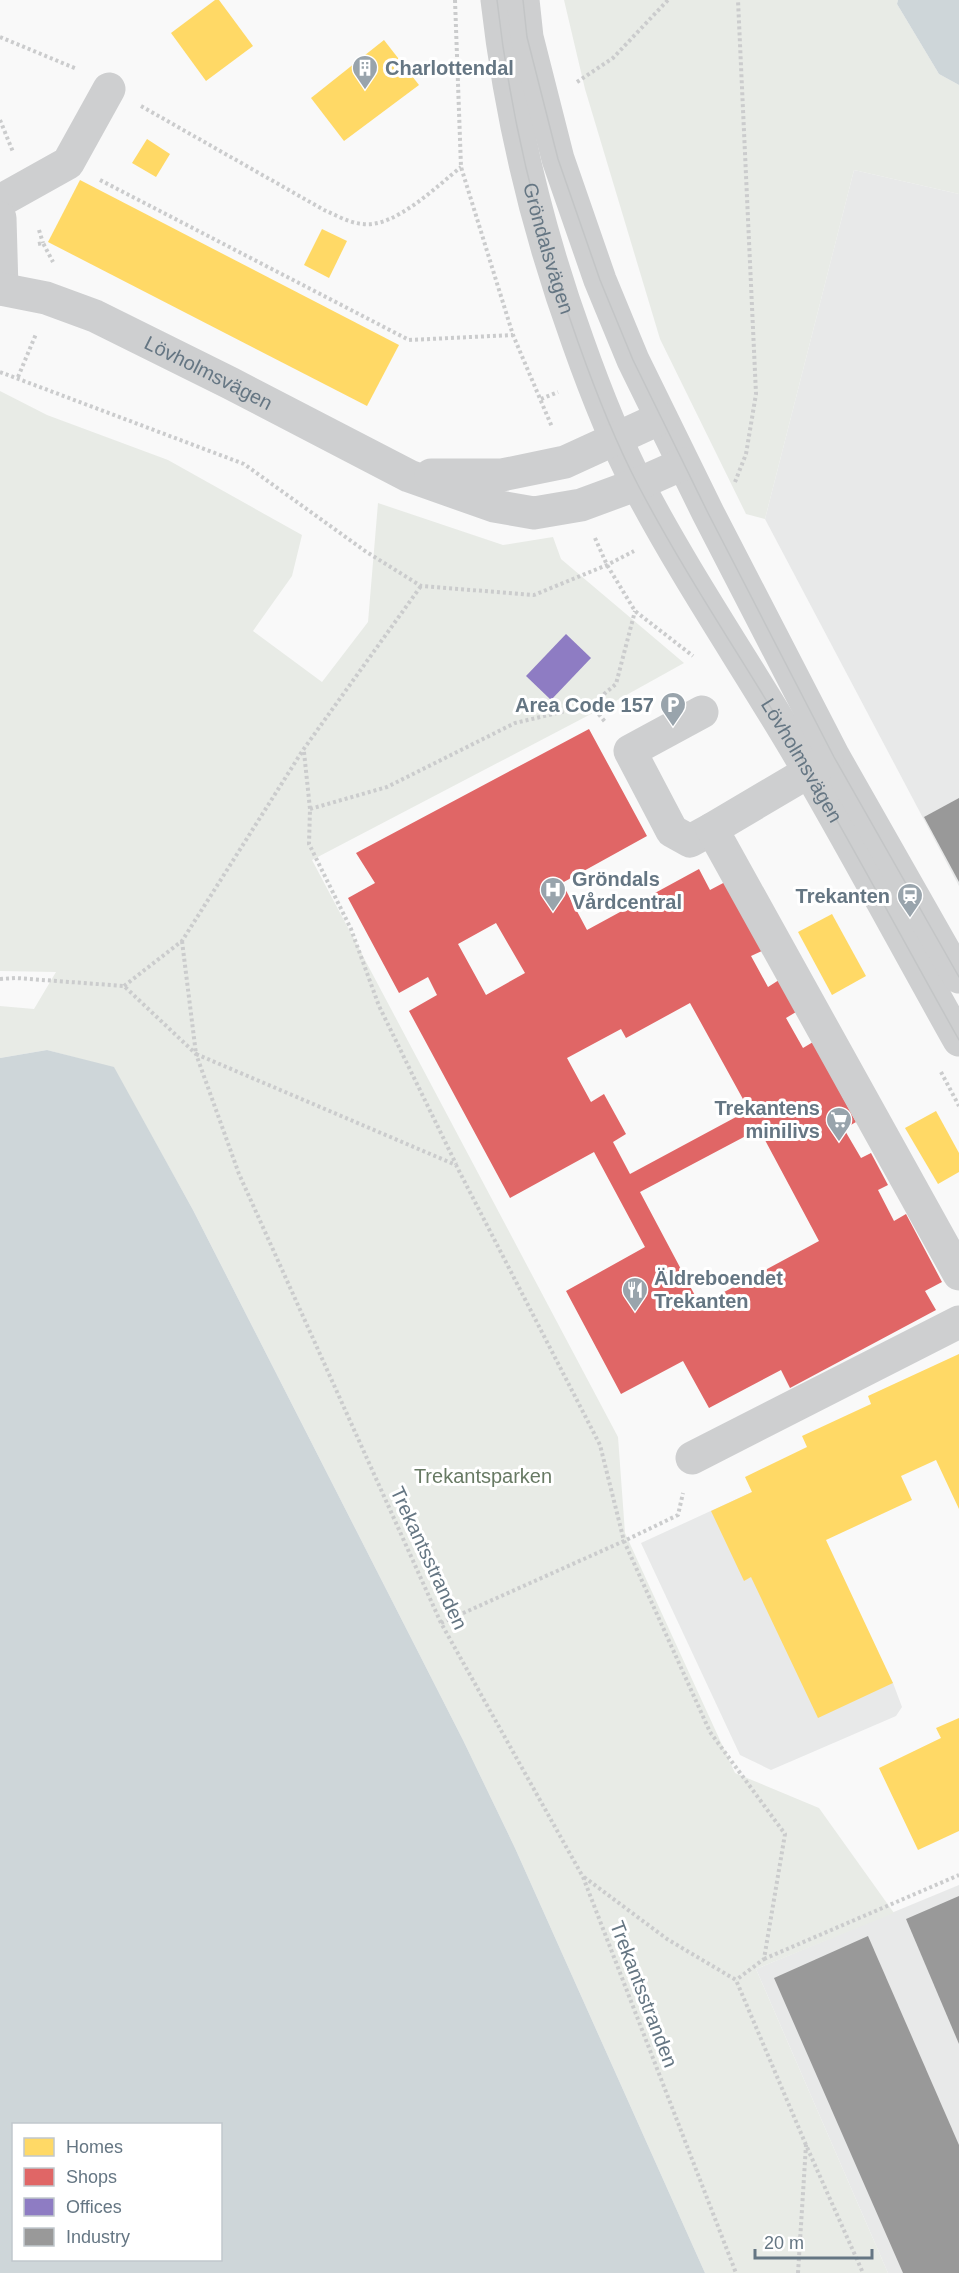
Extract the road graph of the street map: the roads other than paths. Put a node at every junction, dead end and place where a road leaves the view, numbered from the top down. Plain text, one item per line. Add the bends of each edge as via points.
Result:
1 (497, 0) edge
2 (523, 0) edge
3 (109, 89) road end
4 (0, 201) edge
5 (0, 218) edge
6 (1, 289) edge
7 (661, 418) junction
8 (617, 440) junction
9 (683, 464) junction
10 (409, 476) junction
11 (638, 484) junction
12 (702, 712) dead end
13 (822, 765) junction
14 (712, 829) junction
15 (959, 977) edge
16 (959, 1040) edge
17 (959, 1274) edge
18 (959, 1322) edge
19 (692, 1458) road end

1 - 8 street, Gröndalsvägen via 526,170 561,298
2 - 7 street, Gröndalsvägen via 527,37 558,159 600,280
3 - 4 street via 68,163
5 - 6 street
6 - 10 street, Lövholmsvägen via 46,298 95,316
7 - 8 street, Lövholmsvägen
7 - 9 street, Lövholmsvägen
8 - 10 street, Lövholmsvägen via 565,462 502,475
8 - 11 street, Gröndalsvägen
9 - 11 street, Lövholmsvägen
9 - 13 street, Lövholmsvägen
10 - 11 street, Lövholmsvägen via 494,506 534,513 581,506
11 - 13 street, Lövholmsvägen via 666,534
12 - 14 street via 630,751 672,831 690,841
13 - 14 street
13 - 15 street, Lövholmsvägen
13 - 16 street, Lövholmsvägen
14 - 17 street
18 - 19 street

